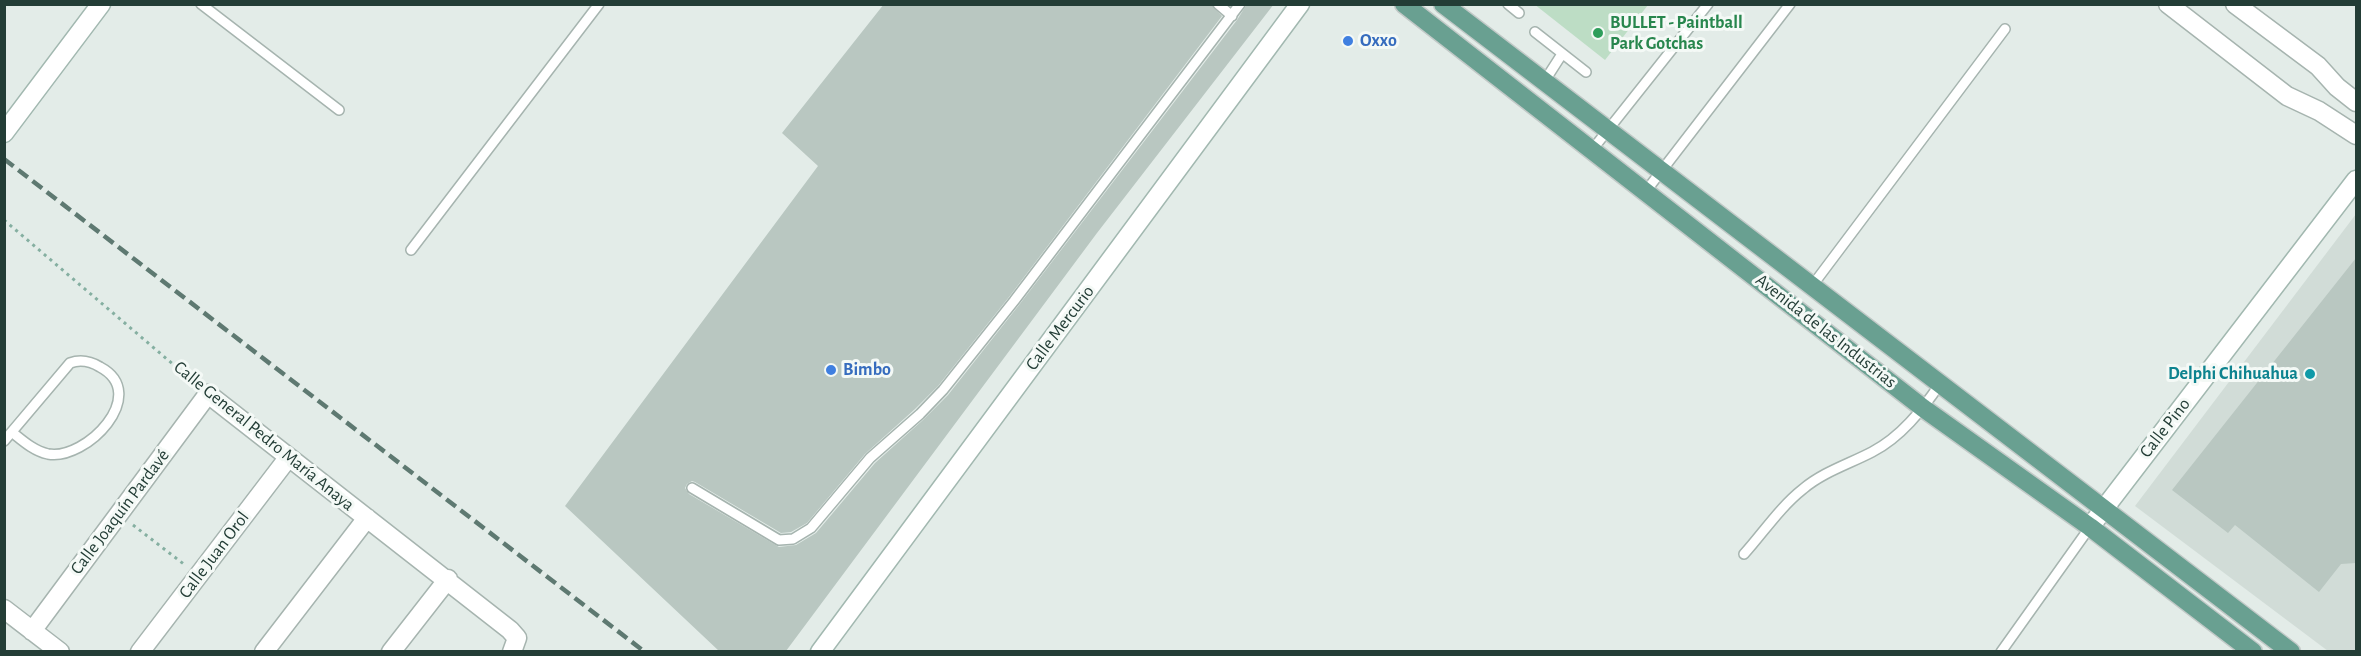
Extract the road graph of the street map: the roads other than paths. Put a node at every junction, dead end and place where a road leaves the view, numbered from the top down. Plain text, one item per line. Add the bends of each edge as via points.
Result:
1 (101, 4) edge
2 (201, 4) edge
3 (599, 4) edge
4 (1218, 4) edge
5 (1240, 4) edge
6 (1300, 4) edge
7 (1404, 4) edge
8 (1508, 4) edge
9 (1708, 4) edge
10 (1790, 4) edge
11 (2168, 4) edge
12 (2235, 4) edge
13 (1448, 6) edge
14 (1519, 13) dead end
15 (1232, 16) junction
16 (2005, 29) dead end
17 (1536, 32) dead end
18 (1562, 54) junction
19 (1586, 72) dead end
20 (1544, 82) junction
21 (2337, 87) junction
22 (2356, 102) edge
23 (339, 110) dead end
24 (2319, 111) junction
25 (1607, 130) junction
26 (4, 133) edge
27 (2356, 135) edge
28 (1592, 150) junction
29 (1662, 171) junction
30 (2356, 180) edge
31 (1646, 191) junction
32 (411, 250) dead end
33 (1812, 286) junction
34 (1838, 306) junction
35 (1821, 327) junction
36 (1940, 384) junction
37 (208, 394) joint
38 (1923, 408) junction
39 (13, 433) junction
40 (4, 441) edge
41 (288, 458) junction
42 (692, 488) dead end
43 (2103, 509) junction
44 (367, 518) junction
45 (2090, 528) junction
46 (1744, 554) dead end
47 (448, 579) junction
48 (4, 609) edge
49 (32, 631) junction
50 (60, 651) edge
51 (140, 651) edge
52 (264, 651) edge
53 (391, 651) edge
54 (512, 651) edge
55 (820, 651) edge
56 (2003, 651) edge
57 (2253, 651) edge
58 (2291, 651) edge

1 - 26 street
2 - 23 lane
3 - 32 lane
4 - 15 lane
5 - 15 lane
6 - 55 street, Calle Mercurio
7 - 28 main road, Avenida de las Industrias
8 - 14 lane
9 - 25 lane
10 - 29 lane
11 - 24 street via 2287,96
12 - 21 street via 2318,66
13 - 20 main road, Avenida de las Industrias
15 - 42 lane via 968,360 920,414 859,470 811,528 794,539 774,539
16 - 33 lane
17 - 18 lane
18 - 19 lane
18 - 20 lane
20 - 25 main road, Avenida de las Industrias
21 - 22 street
21 - 24 street
24 - 27 street
25 - 28 lane
25 - 29 main road, Avenida de las Industrias
28 - 31 main road, Avenida de las Industrias
29 - 31 lane
29 - 33 main road, Avenida de las Industrias
30 - 43 street, Calle Pino
31 - 35 main road, Avenida de las Industrias
33 - 34 main road, Avenida de las Industrias
34 - 35 main road
34 - 36 main road, Avenida de las Industrias
35 - 38 main road, Avenida de las Industrias
36 - 38 lane
36 - 43 main road, Avenida de las Industrias
37 - 41 street, Calle General Pedro María Anaya
37 - 49 street, Calle Joaquín Pardavé
38 - 45 main road, Avenida de las Industrias
38 - 46 lane via 1892,439 1802,489
39 - 39 lane via 70,363 89,362 112,375 119,389 115,412 97,436 68,453 37,450
39 - 40 lane
41 - 44 street, Calle General Pedro María Anaya
41 - 51 street, Calle Juan Orol
43 - 45 street, Calle Pino
43 - 58 main road, Avenida de las Industrias
44 - 47 street, Calle General Pedro María Anaya
44 - 52 street
45 - 56 lane, Calle Pino
45 - 57 main road, Avenida de las Industrias
47 - 53 street
47 - 54 street, Calle General Pedro María Anaya via 515,635 517,642
48 - 49 street
49 - 50 street

